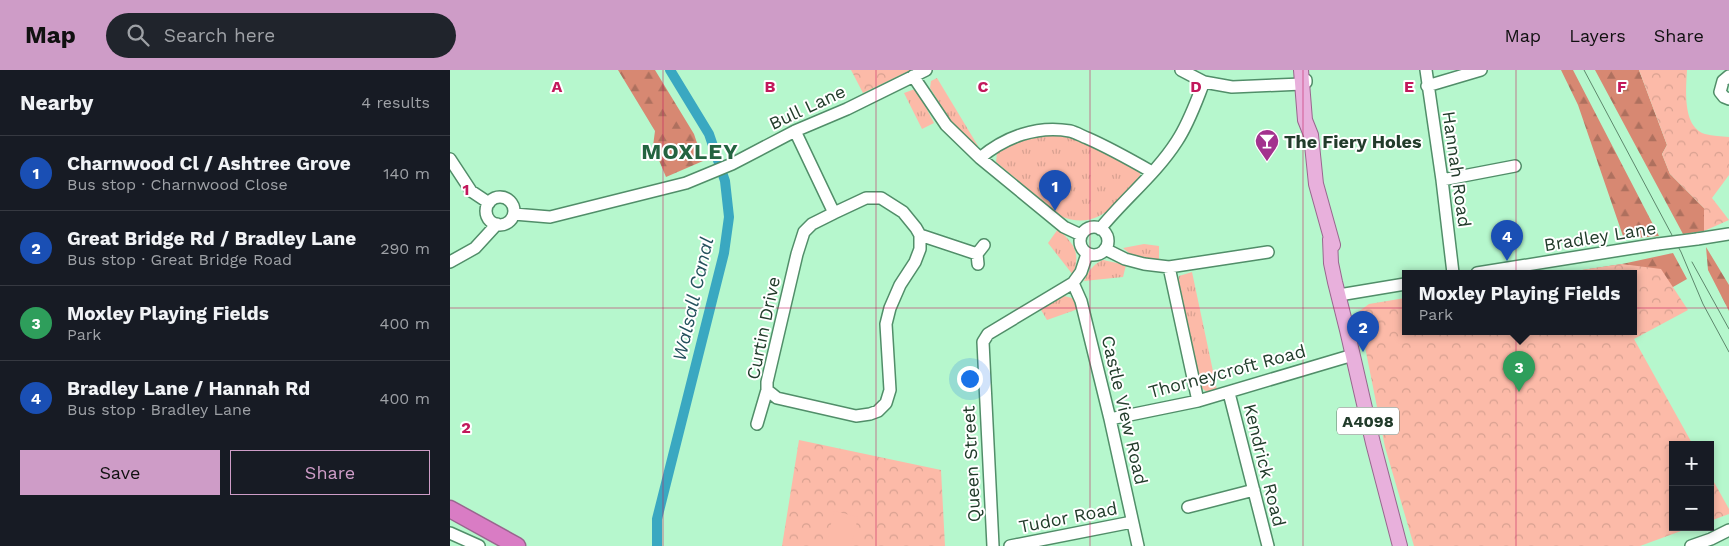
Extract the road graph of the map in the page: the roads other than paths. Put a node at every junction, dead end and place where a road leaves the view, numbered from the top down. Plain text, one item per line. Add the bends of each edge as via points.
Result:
1 (926, 70) edge
2 (1181, 70) edge
3 (1306, 70) edge
4 (1310, 70) edge
5 (1426, 70) edge
6 (1481, 70) edge
7 (914, 76) junction
8 (1729, 76) edge
9 (1301, 77) edge
10 (1204, 82) junction
11 (1427, 86) junction
12 (1312, 94) junction
13 (1729, 99) edge
14 (795, 131) junction
15 (1311, 135) junction
16 (980, 158) junction
17 (450, 159) edge
18 (1515, 166) dead end
19 (1152, 172) junction
20 (1442, 180) junction
21 (489, 203) junction
22 (834, 213) junction
23 (514, 214) junction
24 (497, 224) junction
25 (1100, 229) junction
26 (1729, 234) edge
27 (920, 235) junction
28 (1081, 235) junction
29 (1105, 249) junction
30 (1268, 252) dead end
31 (980, 254) dead end
32 (1087, 254) junction
33 (450, 262) edge
34 (1169, 267) junction
35 (1453, 270) edge
36 (1496, 270) edge
37 (1073, 283) junction
38 (1402, 284) edge
39 (1339, 295) junction
40 (1353, 355) junction
41 (767, 390) junction
42 (1229, 393) junction
43 (1198, 401) junction
44 (1110, 419) junction
45 (757, 424) dead end
46 (1254, 490) junction
47 (1188, 507) dead end
48 (450, 508) edge
49 (450, 520) edge
50 (1132, 522) junction
51 (1729, 530) edge
52 (450, 534) edge
53 (1047, 542) edge
54 (479, 546) edge
55 (496, 546) edge
56 (517, 546) edge
57 (992, 546) edge
58 (1010, 546) edge
59 (1138, 546) edge
60 (1268, 546) edge
61 (1400, 546) edge
62 (1691, 546) edge

1 - 7 street, Bull Lane
2 - 10 street
3 - 9 street via 1306,82
4 - 12 main road, A4098
5 - 11 street, Hannah Road
6 - 11 street
7 - 14 street, Bull Lane
7 - 16 street via 946,125
8 - 13 street via 1723,81 1720,92
9 - 10 street via 1232,87
9 - 12 street
9 - 15 main road, A4098 via 1305,120
10 - 19 street via 1177,142
11 - 20 street, Hannah Road
12 - 15 main road, A4098 via 1314,122
14 - 22 street
14 - 23 street, Bull Lane via 732,164 686,183 550,217
15 - 39 main road, A4098 via 1316,184 1330,239 1331,263
16 - 19 street via 994,146 1021,134 1045,130 1070,131 1110,148
16 - 28 street via 1064,227
17 - 21 street via 470,191
18 - 20 street
19 - 25 street
20 - 35 street, Hannah Road
21 - 23 street via 497,198 506,198 512,204
21 - 24 street via 487,216
22 - 27 street, Curtin Drive via 866,198 880,198 903,212
22 - 41 street, Curtin Drive via 804,232
23 - 24 street via 510,221
24 - 33 street via 475,248
25 - 28 street via 1091,227
25 - 29 street via 1108,240
26 - 36 street, Bradley Lane, bridge
27 - 31 street
27 - 41 street, Curtin Drive via 920,249 900,285 886,324 890,390 886,403 878,411 856,416 777,398
28 - 32 street via 1080,246
29 - 32 street via 1098,255
29 - 34 street via 1126,259
30 - 34 street
32 - 37 street
34 - 43 street
37 - 44 street, Castle View Road via 1081,301
37 - 57 street, Queen Street via 988,334 983,342
38 - 39 street
39 - 40 main road, A4098
40 - 42 street, Thorneycroft Road
40 - 61 main road, A4098
41 - 45 street
42 - 43 street, Thorneycroft Road
42 - 46 street, Kendrick Road
43 - 44 street, Thorneycroft Road
44 - 50 street, Castle View Road
46 - 47 street
46 - 60 street, Kendrick Road
48 - 56 highway
49 - 55 highway
50 - 53 street, Tudor Road
50 - 59 street, Castle View Road
51 - 62 street
52 - 54 street
53 - 58 street, Tudor Road

